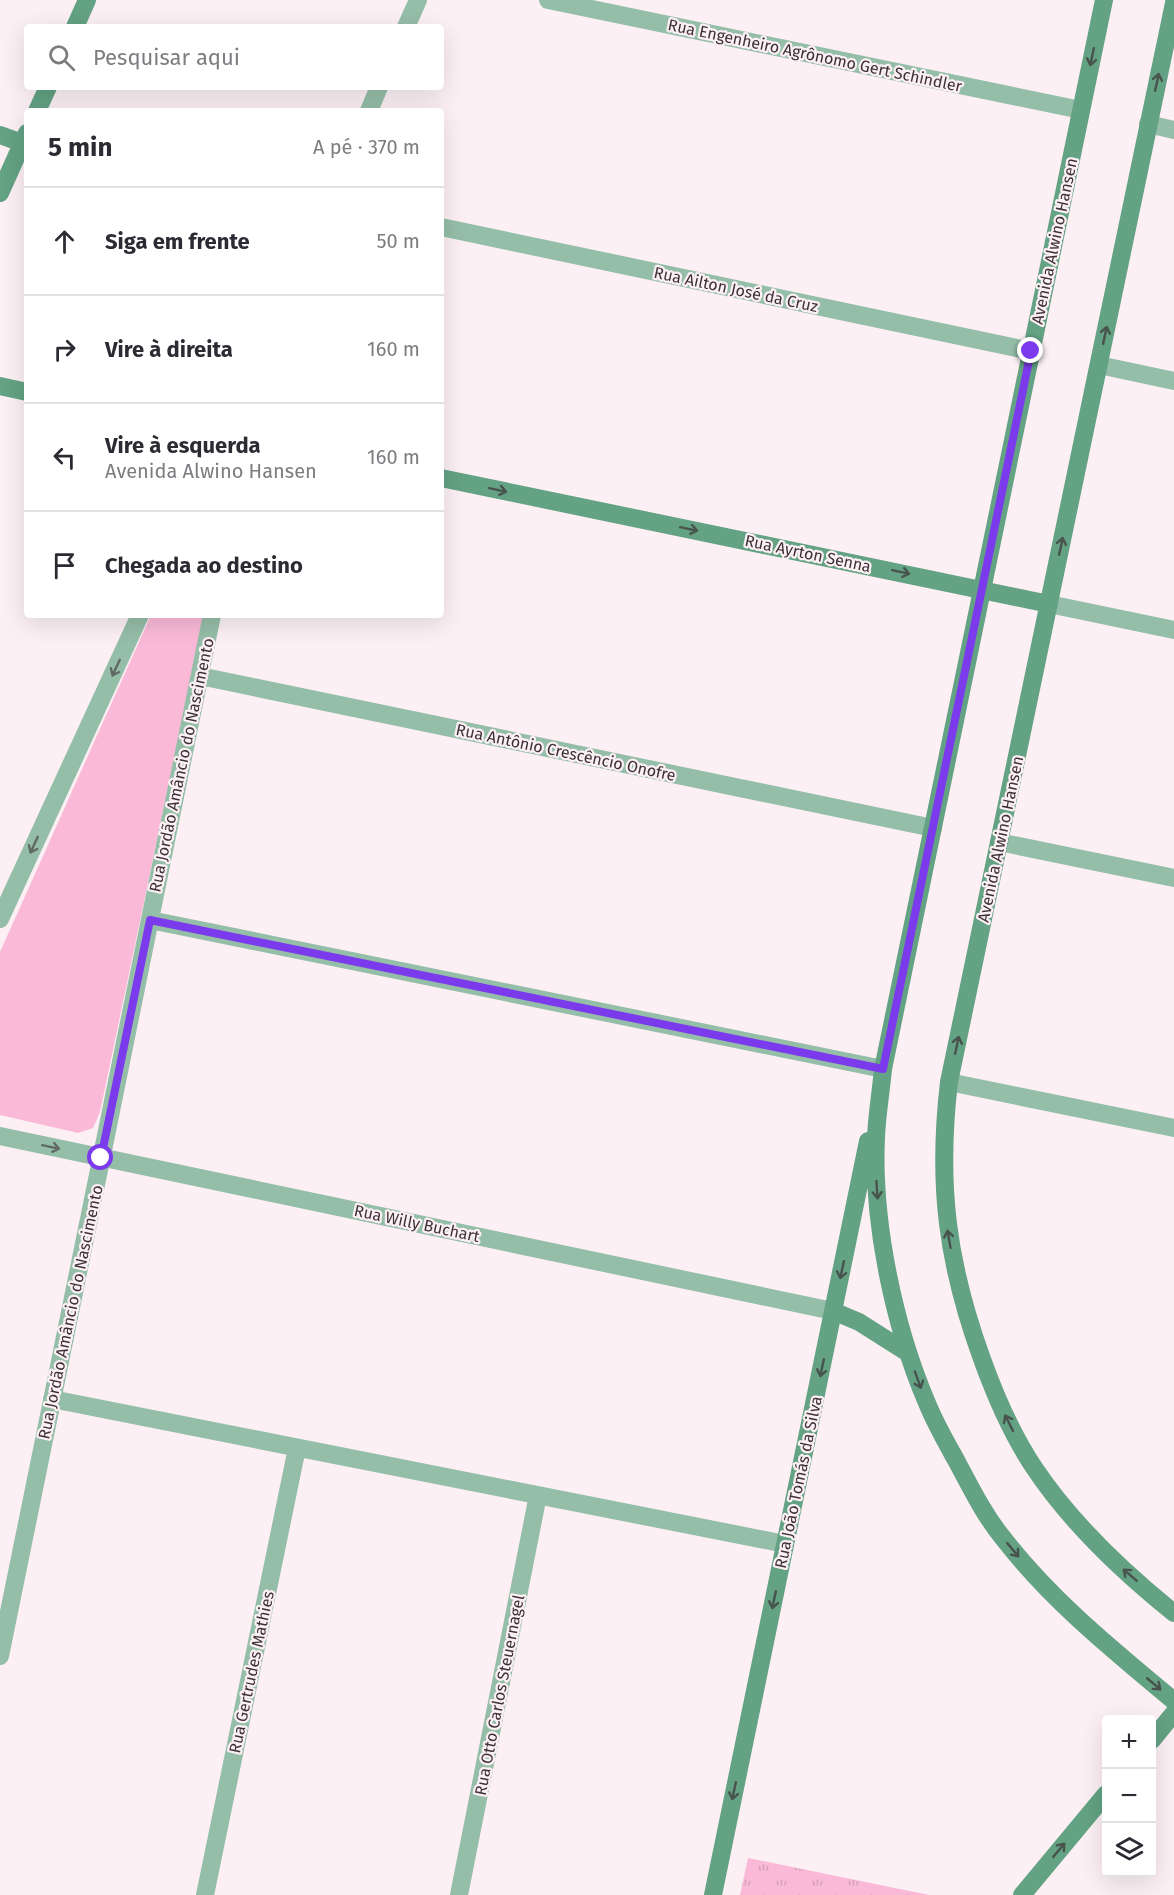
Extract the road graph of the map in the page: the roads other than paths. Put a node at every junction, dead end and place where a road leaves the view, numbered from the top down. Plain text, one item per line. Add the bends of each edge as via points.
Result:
1 (87, 0) edge
2 (418, 0) edge
3 (548, 0) edge
4 (1104, 0) edge
5 (1174, 3) edge
6 (76, 24) edge
7 (407, 24) edge
8 (47, 90) edge
9 (378, 90) edge
10 (38, 108) edge
11 (370, 108) edge
12 (1081, 110) junction
13 (1148, 124) junction
14 (1174, 130) edge
15 (0, 135) edge
16 (24, 138) edge
17 (24, 140) edge
18 (0, 193) edge
19 (444, 228) edge
20 (1031, 351) junction
21 (1099, 365) junction
22 (1174, 381) edge
23 (0, 386) edge
24 (24, 391) edge
25 (444, 479) edge
26 (982, 589) junction
27 (1049, 604) junction
28 (139, 618) edge
29 (211, 618) edge
30 (1174, 630) edge
31 (200, 676) junction
32 (933, 828) junction
33 (999, 842) junction
34 (1174, 878) edge
35 (0, 919) edge
36 (150, 920) junction
37 (883, 1069) junction
38 (949, 1082) junction
39 (1174, 1128) edge
40 (0, 1136) edge
41 (101, 1158) junction
42 (833, 1311) junction
43 (908, 1353) junction
44 (52, 1399) junction
45 (297, 1448) junction
46 (538, 1495) junction
47 (785, 1544) junction
48 (1174, 1613) edge
49 (0, 1656) edge
50 (1174, 1701) edge
51 (1174, 1713) edge
52 (1156, 1735) edge
53 (1102, 1800) edge
54 (205, 1895) edge
55 (459, 1895) edge
56 (713, 1895) edge
57 (1022, 1895) edge

1 - 6 street
2 - 7 street
3 - 12 street, Rua Engenheiro Agrônomo Gert Schindler
4 -> 12 street, Avenida Alwino Hansen
13 -> 5 street, Avenida Alwino Hansen
8 - 10 street
9 - 11 street
12 - 20 street, Avenida Alwino Hansen
13 - 14 street
21 -> 13 street, Avenida Alwino Hansen
15 - 16 street
17 - 18 street
19 - 20 street, Rua Ailton José da Cruz
20 - 26 street, Avenida Alwino Hansen
21 - 22 street
27 -> 21 street, Avenida Alwino Hansen
23 - 24 street
25 -> 26 street, Rua Ayrton Senna
26 - 27 street, Rua Ayrton Senna
26 - 32 street, Avenida Alwino Hansen
27 - 30 street, Rua Ayrton Senna
27 - 33 street, Avenida Alwino Hansen
28 -> 35 street
29 - 31 street, Rua Jordão Amâncio do Nascimento
31 - 32 street, Rua Antônio Crescêncio Onofre
31 - 36 street, Rua Jordão Amâncio do Nascimento
32 - 37 street, Avenida Alwino Hansen
33 - 34 street
38 -> 33 street, Avenida Alwino Hansen
36 - 37 street
36 - 41 street, Rua Jordão Amâncio do Nascimento
37 -> 42 street, Rua João Tomás da Silva
37 -> 43 street, Avenida Alwino Hansen via 876,1137 877,1190 883,1242
38 - 39 street
48 -> 38 street, Avenida Alwino Hansen via 1123,1569 1058,1498 1018,1440 992,1387 958,1286 947,1230 944,1127
40 -> 41 street, Rua Willy Buchart
41 - 42 street, Rua Willy Buchart
41 - 44 street, Rua Jordão Amâncio do Nascimento
42 - 43 street via 859,1322
42 -> 47 street, Rua João Tomás da Silva
43 -> 50 street, Avenida Alwino Hansen via 941,1432 1001,1536 1075,1617
44 - 45 street
44 - 49 street, Rua Jordão Amâncio do Nascimento
45 - 46 street
45 - 54 street, Rua Gertrudes Mathies
46 - 47 street
46 - 55 street, Rua Otto Carlos Steuernagel
47 -> 56 street, Rua João Tomás da Silva
51 - 52 street
57 -> 53 street

